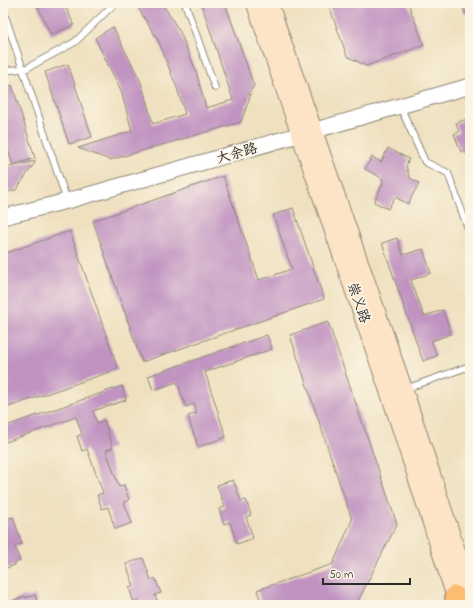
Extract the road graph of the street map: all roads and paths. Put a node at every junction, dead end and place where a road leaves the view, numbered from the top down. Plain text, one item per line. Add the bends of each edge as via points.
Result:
1 (185, 3) edge
2 (255, 3) edge
3 (268, 3) edge
4 (113, 4) edge
5 (4, 13) edge
6 (23, 69) junction
7 (3, 71) edge
8 (470, 86) edge
9 (215, 88) dead end
10 (400, 106) junction
11 (308, 133) junction
12 (67, 201) junction
13 (467, 215) edge
14 (3, 217) edge
15 (470, 234) edge
16 (470, 366) edge
17 (404, 390) junction
18 (460, 600) edge

1 - 9 lane
2 - 11 main road, 崇义路
3 - 11 main road, 崇义路
4 - 6 lane via 75,42
5 - 6 lane
6 - 7 lane
6 - 12 lane
8 - 10 street, 大余路
10 - 11 street, 大余路
10 - 13 lane via 425,162 448,173
11 - 12 street, 大余路
11 - 17 main road, 崇义路
11 - 18 main road, 崇义路 via 393,404
12 - 14 street, 大余路
13 - 15 lane
16 - 17 lane
17 - 18 main road, 崇义路

